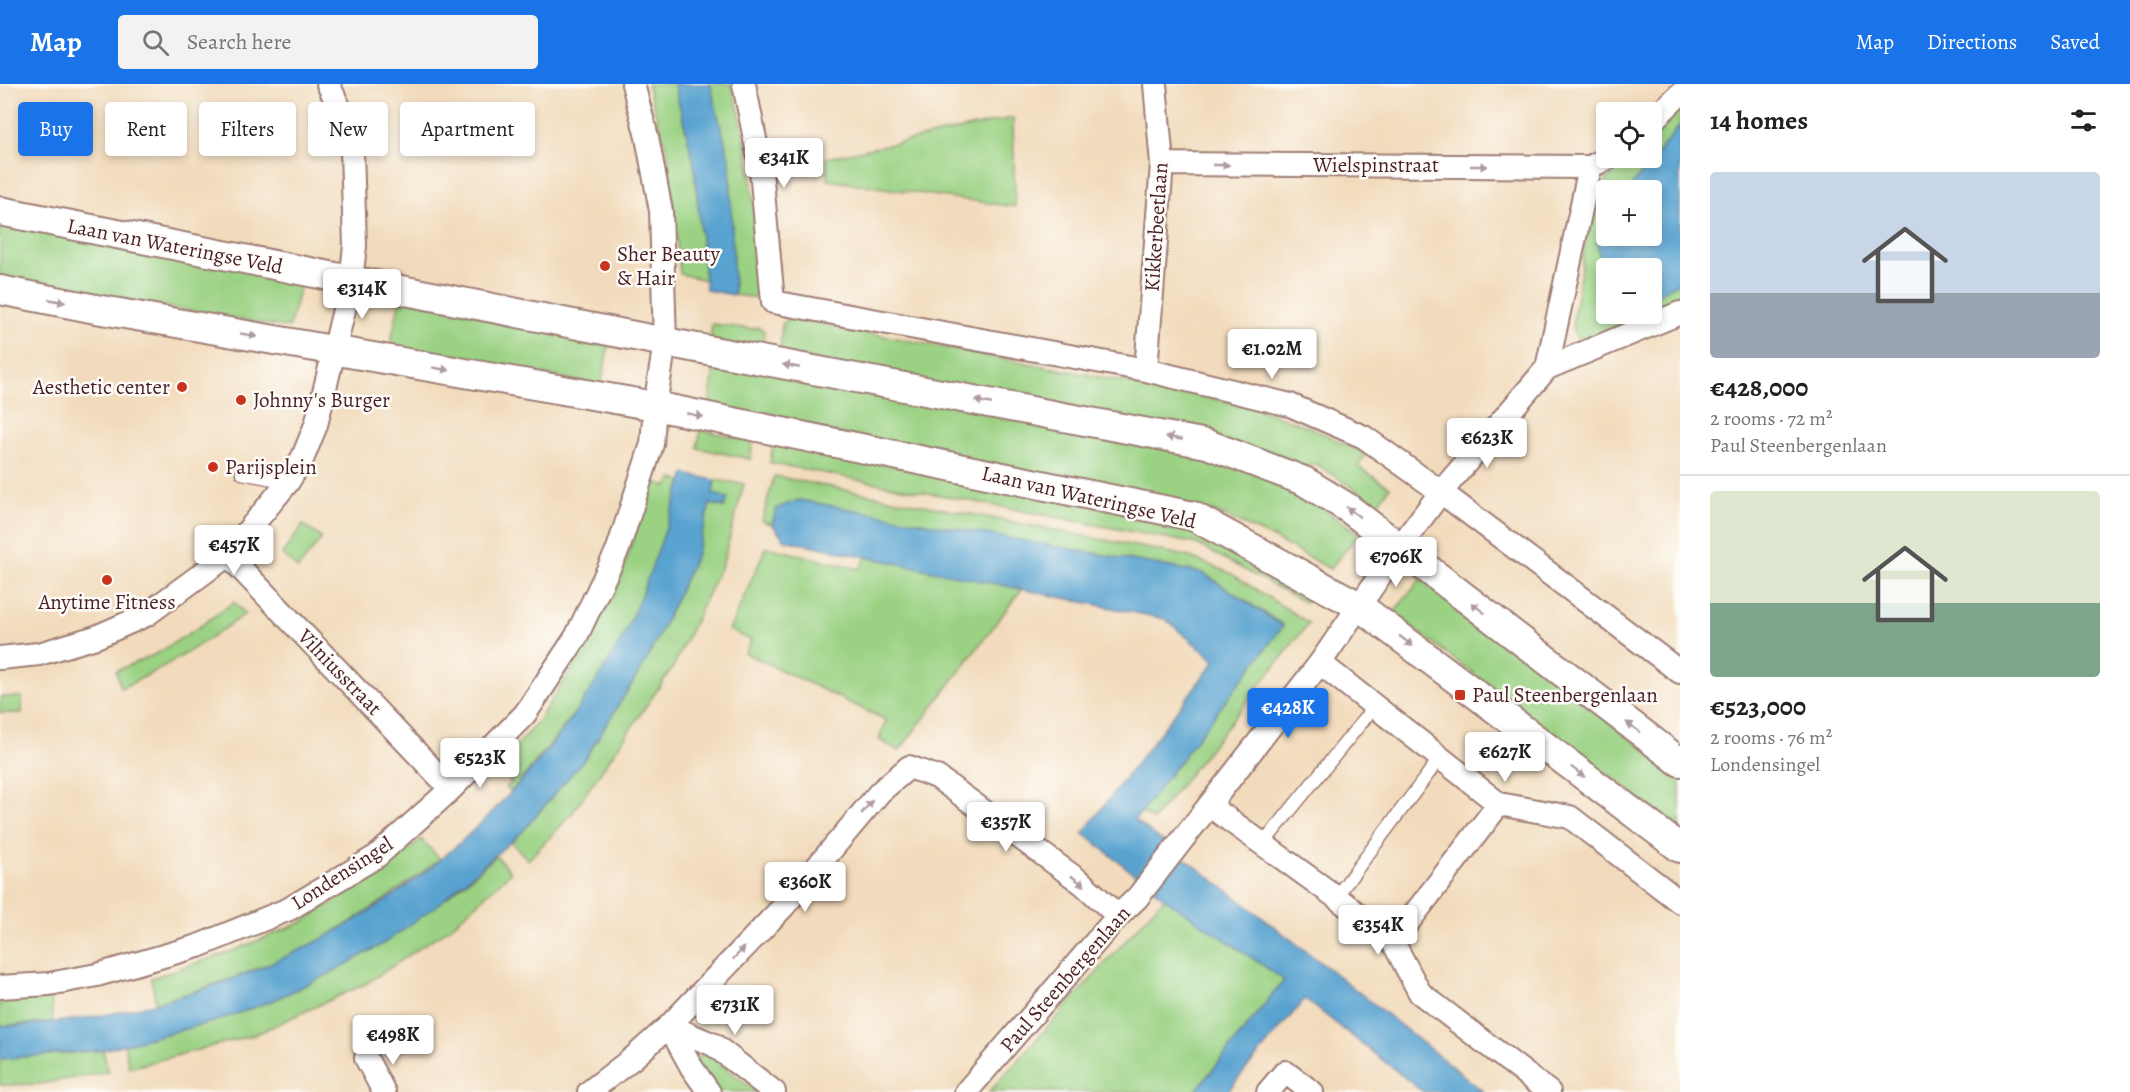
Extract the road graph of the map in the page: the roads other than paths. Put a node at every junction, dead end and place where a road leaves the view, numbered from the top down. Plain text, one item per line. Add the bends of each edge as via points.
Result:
1 (328, 84) edge
2 (633, 84) edge
3 (744, 84) edge
4 (1155, 84) edge
5 (1680, 94) edge
6 (1662, 111) edge
7 (1596, 162) edge
8 (1162, 164) junction
9 (1597, 168) edge
10 (0, 211) edge
11 (351, 281) junction
12 (0, 290) edge
13 (1680, 313) edge
14 (665, 342) junction
15 (333, 350) junction
16 (1547, 368) junction
17 (1146, 370) junction
18 (655, 406) junction
19 (242, 473) dead end
20 (288, 482) junction
21 (1441, 492) junction
22 (1399, 548) junction
23 (228, 555) junction
24 (1359, 606) junction
25 (0, 658) edge
26 (1320, 663) junction
27 (1680, 672) edge
28 (1374, 706) junction
29 (1440, 758) junction
30 (1680, 762) edge
31 (452, 789) junction
32 (1499, 804) junction
33 (1210, 806) junction
34 (1263, 844) junction
35 (1680, 848) edge
36 (1336, 897) junction
37 (1680, 902) edge
38 (1118, 916) junction
39 (1393, 942) junction
40 (0, 987) edge
41 (669, 1026) junction
42 (366, 1058) dead end
43 (384, 1092) edge
44 (589, 1092) edge
45 (709, 1092) edge
46 (774, 1092) edge
47 (966, 1092) edge
48 (1268, 1092) edge
49 (1312, 1092) edge
50 (1549, 1092) edge

1 - 11 street via 352,151 355,246
2 - 14 street via 661,211
3 - 17 street via 761,169 773,302
4 - 8 street, Kikkerbeetlaan
5 - 6 street
8 -> 7 street, Wielspinstraat
8 - 17 street, Kikkerbeetlaan
9 - 16 street
10 - 11 street, Laan van Wateringse Veld
11 - 14 street, Laan van Wateringse Veld
11 - 15 street
12 -> 15 street, Laan van Wateringse Veld
13 - 16 street
14 - 18 street
22 -> 14 street, Laan van Wateringse Veld via 1348,508 1304,481 1207,444
15 -> 18 street, Laan van Wateringse Veld
15 - 20 street via 316,425
16 - 21 street, Paul Steenbergenlaan
17 - 21 street via 1290,405 1364,437
18 -> 24 street, Laan van Wateringse Veld via 1193,516
18 - 31 street, Londensingel via 652,444 618,549 576,637 525,714
19 - 20 lane
20 - 23 street
21 - 22 street, Paul Steenbergenlaan
21 - 27 street
22 - 24 street, Paul Steenbergenlaan
30 -> 22 street, Laan van Wateringse Veld
23 - 25 street via 146,615 84,641 39,654
23 - 31 street, Vilniusstraat
24 - 26 street, Paul Steenbergenlaan
24 -> 35 street, Laan van Wateringse Veld
26 - 28 street
26 - 33 street, Paul Steenbergenlaan
28 - 29 street
28 - 34 lane
29 - 32 street
29 - 36 lane
31 - 40 street, Londensingel via 377,856 289,909 198,946 97,975 49,984
32 - 37 street via 1569,817
32 - 39 street
33 - 34 street
33 - 38 street, Paul Steenbergenlaan via 1137,898
34 - 36 street
36 - 39 street
41 -> 38 street via 784,906 880,792 909,767 937,777 1082,883
38 - 47 street, Paul Steenbergenlaan
39 - 50 street via 1420,993
41 - 44 street
41 - 45 street
41 - 46 street via 714,1046
42 - 43 street
48 - 49 street via 1285,1072

